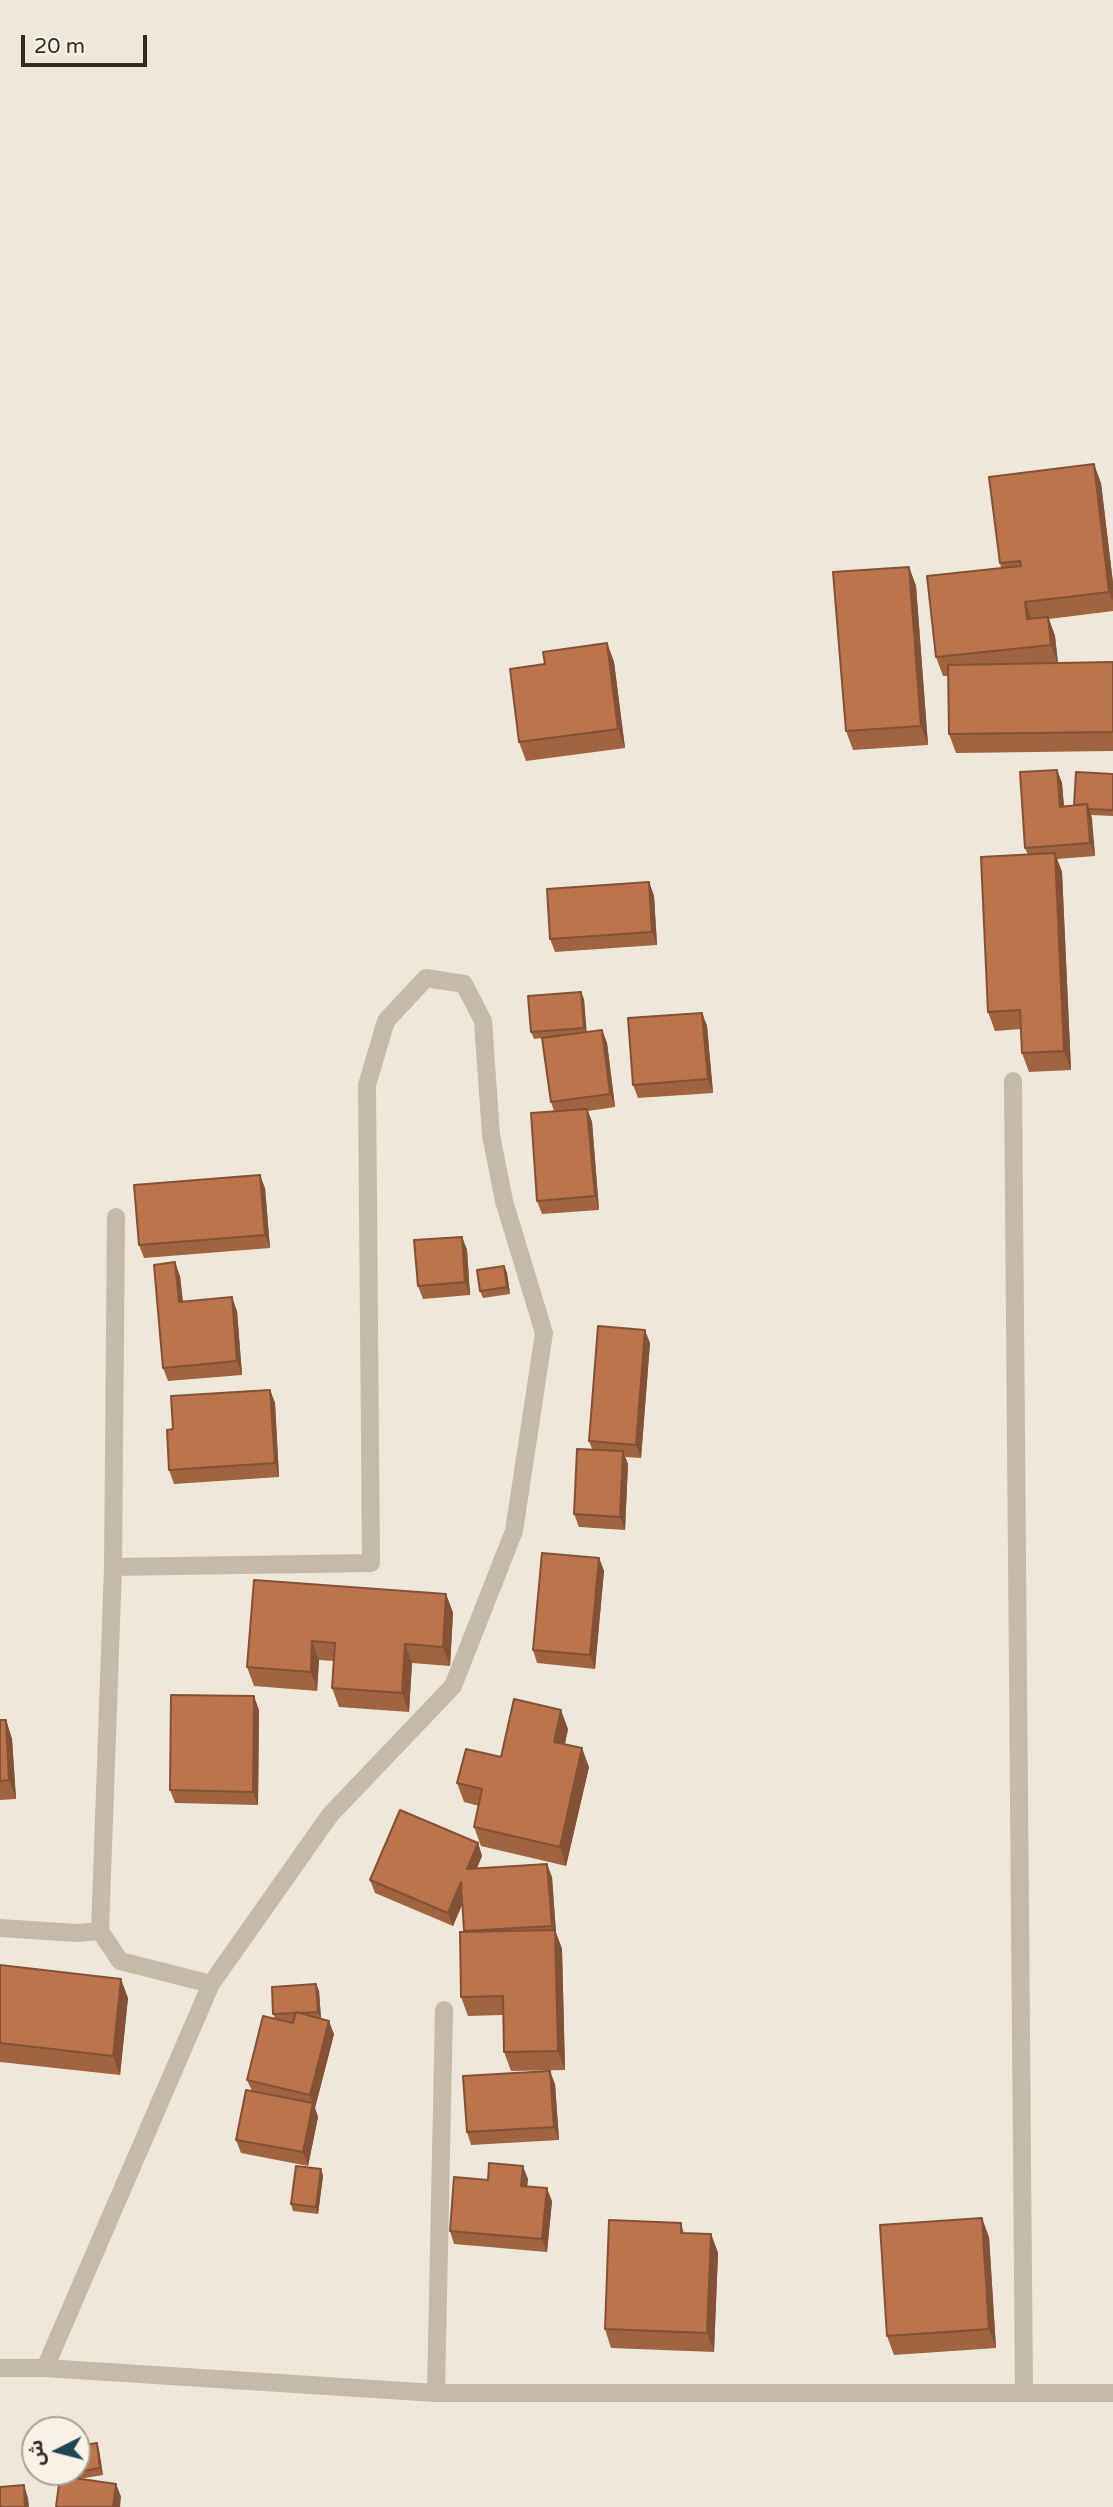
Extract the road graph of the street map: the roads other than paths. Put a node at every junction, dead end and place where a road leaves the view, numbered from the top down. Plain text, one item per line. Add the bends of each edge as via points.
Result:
1 (1013, 1081) dead end
2 (116, 1217) dead end
3 (113, 1567) junction
4 (0, 1928) edge
5 (100, 1931) junction
6 (211, 1984) junction
7 (444, 2010) dead end
8 (0, 2368) edge
9 (45, 2368) junction
10 (1024, 2392) junction
11 (436, 2393) junction
12 (1113, 2393) edge

1 - 10 street
2 - 3 street
3 - 5 street
3 - 6 street via 371,1563 367,1086 386,1021 426,978 464,984 483,1021 491,1135 501,1188 544,1333 514,1531 453,1686 330,1815
4 - 5 street
5 - 6 street via 120,1961
6 - 9 street
7 - 11 street
8 - 9 street
9 - 11 street
10 - 11 street
10 - 12 street

